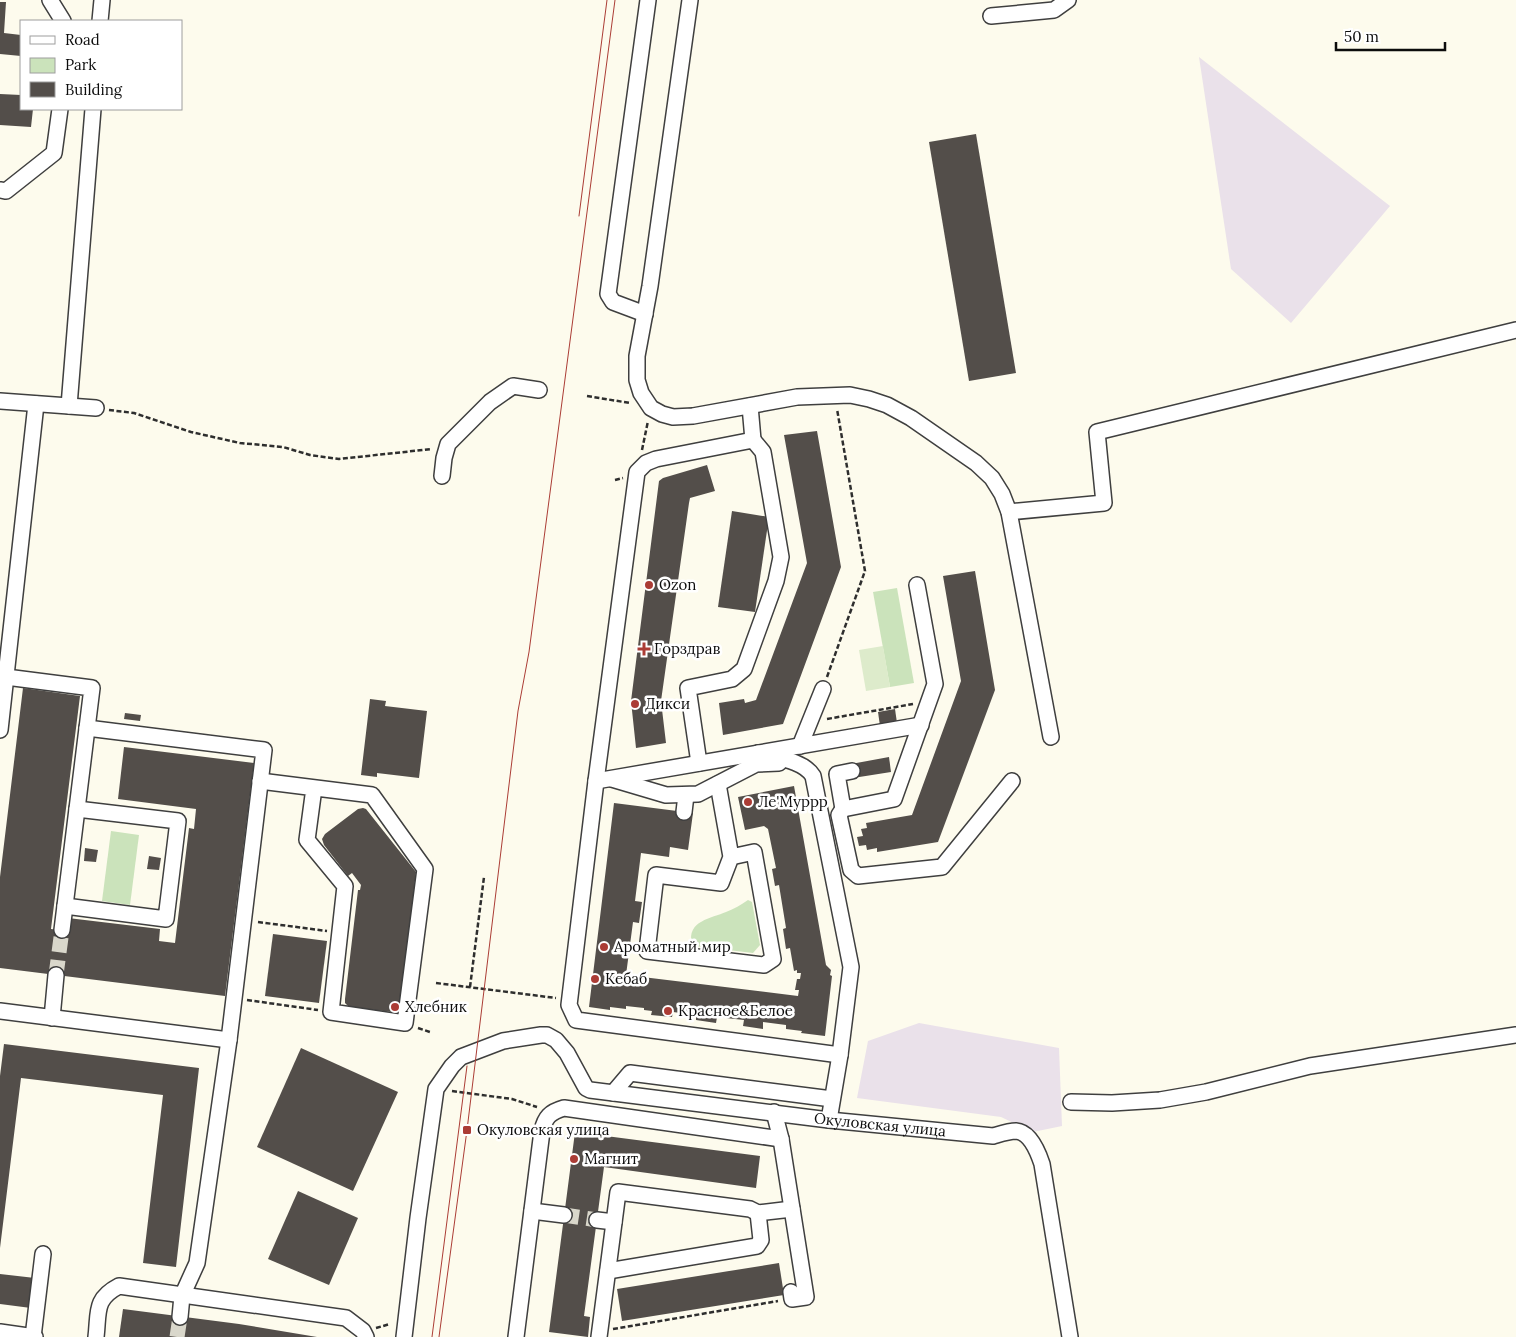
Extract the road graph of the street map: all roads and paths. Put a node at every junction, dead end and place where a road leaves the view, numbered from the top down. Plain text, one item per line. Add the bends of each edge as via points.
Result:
1 (50, 0) edge
2 (102, 0) edge
3 (648, 0) edge
4 (690, 0) edge
5 (1068, 0) edge
6 (990, 16) dead end
7 (62, 20) edge
8 (100, 20) edge
9 (60, 110) edge
10 (93, 110) edge
11 (0, 190) edge
12 (645, 314) junction
13 (1516, 330) edge
14 (539, 390) dead end
15 (587, 396) dead end
16 (834, 396) junction
17 (0, 401) edge
18 (36, 404) junction
19 (69, 406) junction
20 (750, 406) junction
21 (96, 408) joint
22 (651, 408) junction
23 (752, 440) junction
24 (448, 444) junction
25 (637, 472) junction
26 (442, 476) dead end
27 (615, 480) dead end
28 (1009, 512) junction
29 (917, 584) dead end
30 (6, 677) junction
31 (823, 688) joint
32 (929, 701) junction
33 (810, 722) junction
34 (921, 725) junction
35 (87, 728) junction
36 (0, 730) edge
37 (1051, 738) dead end
38 (800, 746) junction
39 (758, 753) junction
40 (791, 762) junction
41 (699, 763) junction
42 (852, 771) dead end
43 (603, 780) junction
44 (1012, 781) dead end
45 (260, 782) junction
46 (718, 784) junction
47 (314, 788) junction
48 (686, 795) junction
49 (77, 809) junction
50 (843, 809) junction
51 (684, 812) dead end
52 (732, 857) junction
53 (484, 877) dead end
54 (65, 906) junction
55 (242, 920) junction
56 (62, 930) tunnel mouth
57 (341, 932) junction
58 (56, 975) tunnel mouth
59 (436, 983) dead end
60 (470, 987) junction
61 (233, 998) junction
62 (570, 1000) junction
63 (0, 1011) edge
64 (331, 1012) junction
65 (52, 1018) junction
66 (576, 1020) junction
67 (1516, 1035) edge
68 (229, 1040) junction
69 (556, 1040) junction
70 (840, 1054) junction
71 (454, 1091) dead end
72 (613, 1093) junction
73 (832, 1099) junction
74 (1071, 1102) dead end
75 (553, 1111) junction
76 (774, 1112) junction
77 (829, 1120) junction
78 (781, 1139) junction
79 (792, 1209) junction
80 (532, 1211) junction
81 (758, 1214) junction
82 (564, 1215) tunnel mouth
83 (597, 1220) tunnel mouth
84 (614, 1222) junction
85 (43, 1254) dead end
86 (608, 1271) junction
87 (182, 1296) junction
88 (791, 1296) joint
89 (180, 1317) tunnel mouth
90 (406, 1321) junction
91 (4, 1334) edge
92 (365, 1334) edge
93 (600, 1334) edge
94 (34, 1337) edge
95 (96, 1337) edge
96 (404, 1337) edge
97 (516, 1337) edge
98 (1070, 1337) edge

1 - 7 street
2 - 8 street
3 - 12 street via 608,294 613,302
4 - 12 street
5 - 6 street via 1054,10
9 - 11 street via 54,152 6,191
10 - 19 street
12 - 22 street via 637,356 637,380
13 - 28 street via 1097,432 1104,503
14 - 24 street via 512,386 490,402
15 - 22 path
16 - 20 street via 797,397
16 - 28 street via 869,399 911,418 976,463 992,478
16 - 31 path via 865,571
17 - 18 street
18 - 19 street
18 - 30 street
19 - 21 street
20 - 22 street via 673,418
20 - 23 street
21 - 24 path via 134,414 240,443 283,447 339,459
22 - 25 path
23 - 25 street via 656,459
23 - 41 street via 763,452 781,557 776,581 744,669 732,679 688,688
24 - 26 street
25 - 27 path
25 - 43 street
28 - 37 street
29 - 32 street via 935,684
30 - 35 street via 92,688
30 - 36 street
31 - 33 street
32 - 33 path
32 - 34 street
33 - 38 street
34 - 38 street
34 - 50 street via 894,799
35 - 45 street via 264,750
35 - 49 street
38 - 39 street
39 - 40 street
39 - 41 street
40 - 46 street via 756,764
40 - 70 street via 813,776 851,967
41 - 43 street
42 - 50 street via 837,774
43 - 48 street via 666,795
43 - 62 street
44 - 50 street via 942,867 858,876 851,870 839,815
45 - 47 street
45 - 55 street
46 - 48 street via 698,794
46 - 52 street
47 - 57 street via 307,840 346,886
47 - 64 street via 372,795 425,869 405,1023
48 - 51 street
49 - 54 street
49 - 54 street via 178,821 177,831 166,919
52 - 52 street via 721,883 656,875 647,951 764,965 774,959 754,852
53 - 60 path
54 - 56 street
55 - 57 path
55 - 61 street
57 - 64 street
58 - 65 street
59 - 60 path
60 - 62 path
61 - 64 path
61 - 68 street
62 - 66 street
63 - 65 street
65 - 68 street
66 - 69 street
66 - 70 street
67 - 74 street via 1310,1066 1178,1097 1112,1103
68 - 87 street via 197,1262
69 - 72 street, Окуловская улица via 586,1088
69 - 90 street via 540,1035 503,1041 461,1057 436,1089
70 - 73 street
71 - 75 path via 512,1099
72 - 73 street via 630,1073
72 - 76 street, Окуловская улица
73 - 77 street
75 - 78 street via 564,1108
75 - 80 street via 545,1120 542,1131
76 - 77 street, Окуловская улица
76 - 78 street
77 - 98 street, Окуловская улица via 993,1136 1015,1131 1032,1142 1043,1172
78 - 79 street
79 - 81 street
79 - 88 street via 806,1297
80 - 82 street
80 - 97 street
81 - 84 street via 750,1209 618,1192
81 - 86 street via 761,1240 757,1246
83 - 84 street
84 - 86 street
85 - 94 street
86 - 93 street
87 - 89 street
87 - 92 street via 346,1318
87 - 95 street via 119,1286 106,1293 100,1302
88 - 93 path
90 - 92 path
90 - 96 street
91 - 94 street

